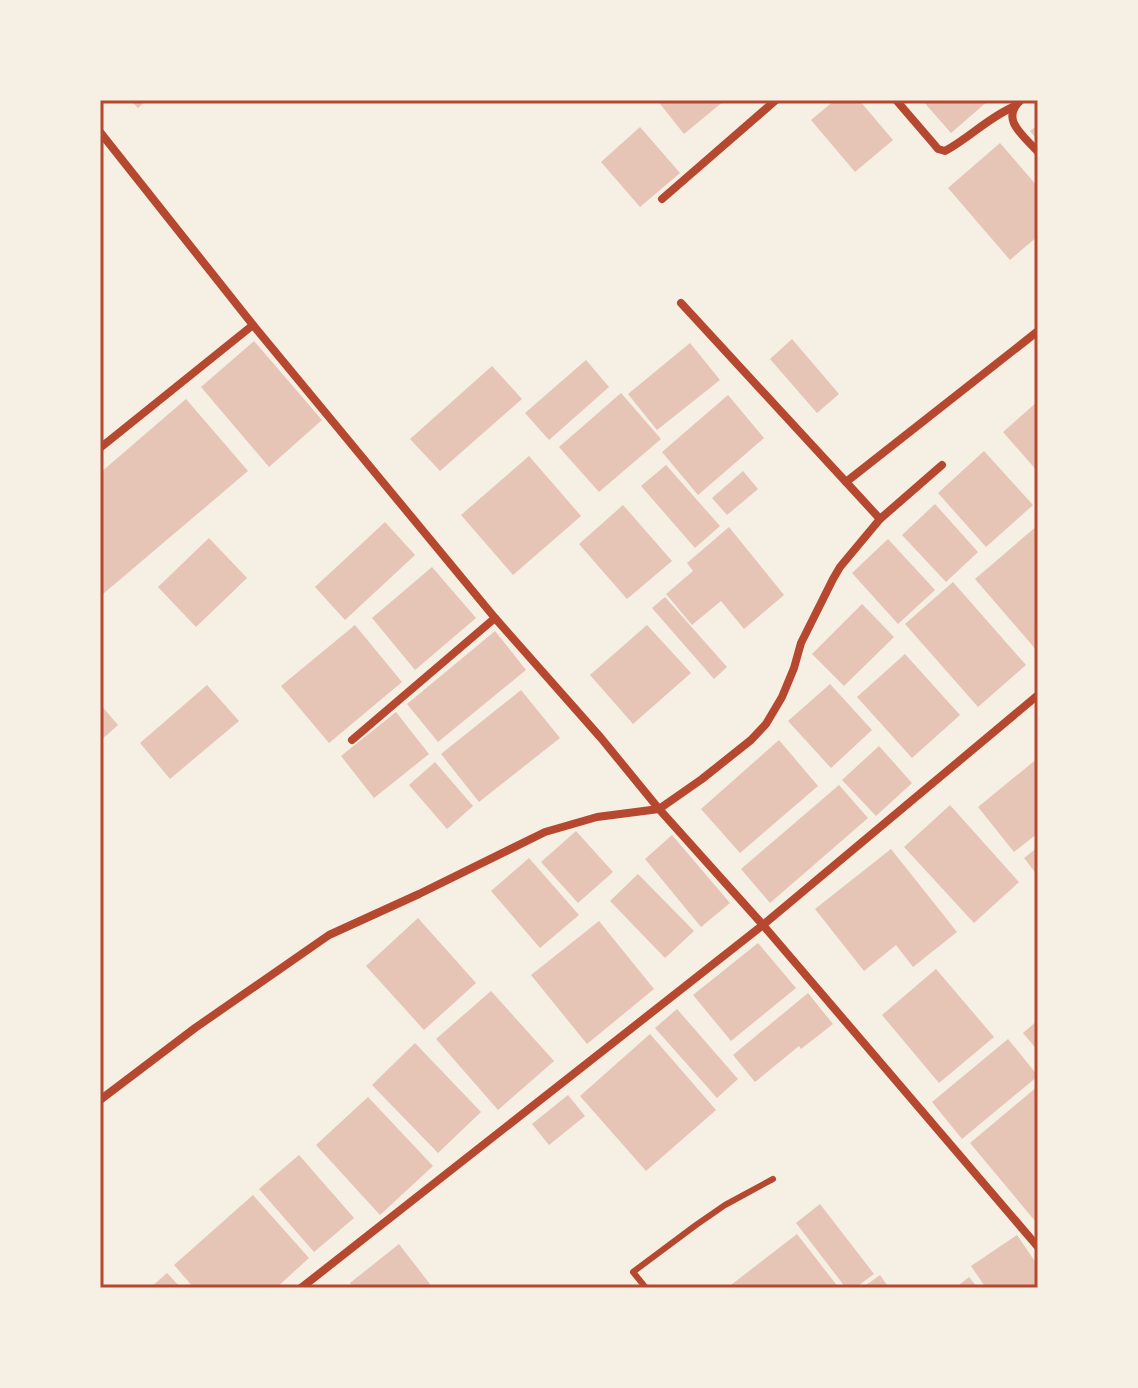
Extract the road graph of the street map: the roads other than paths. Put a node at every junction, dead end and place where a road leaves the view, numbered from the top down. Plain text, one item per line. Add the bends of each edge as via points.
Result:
1 (776, 100) edge
2 (896, 100) edge
3 (1021, 100) edge
4 (1013, 107) junction
5 (100, 132) edge
6 (1038, 152) edge
7 (662, 199) dead end
8 (681, 303) dead end
9 (253, 325) junction
10 (1038, 331) edge
11 (100, 448) edge
12 (942, 465) dead end
13 (846, 482) junction
14 (880, 519) junction
15 (495, 618) junction
16 (1038, 695) edge
17 (352, 740) dead end
18 (659, 809) junction
19 (763, 925) junction
20 (100, 1100) edge
21 (773, 1179) dead end
22 (1038, 1247) edge
23 (301, 1288) edge
24 (646, 1288) edge

1 - 7 street
2 - 4 street via 945,151
3 - 4 street
4 - 6 street via 1015,127
5 - 9 street
8 - 13 street
9 - 11 street
9 - 15 street
10 - 13 street
12 - 14 street
13 - 14 street
14 - 18 street via 833,579 766,724
15 - 17 street
15 - 18 street
16 - 19 street
18 - 19 street
18 - 20 street via 597,817 545,832 329,935
19 - 22 street
19 - 23 street
21 - 24 lane via 725,1205 633,1272

